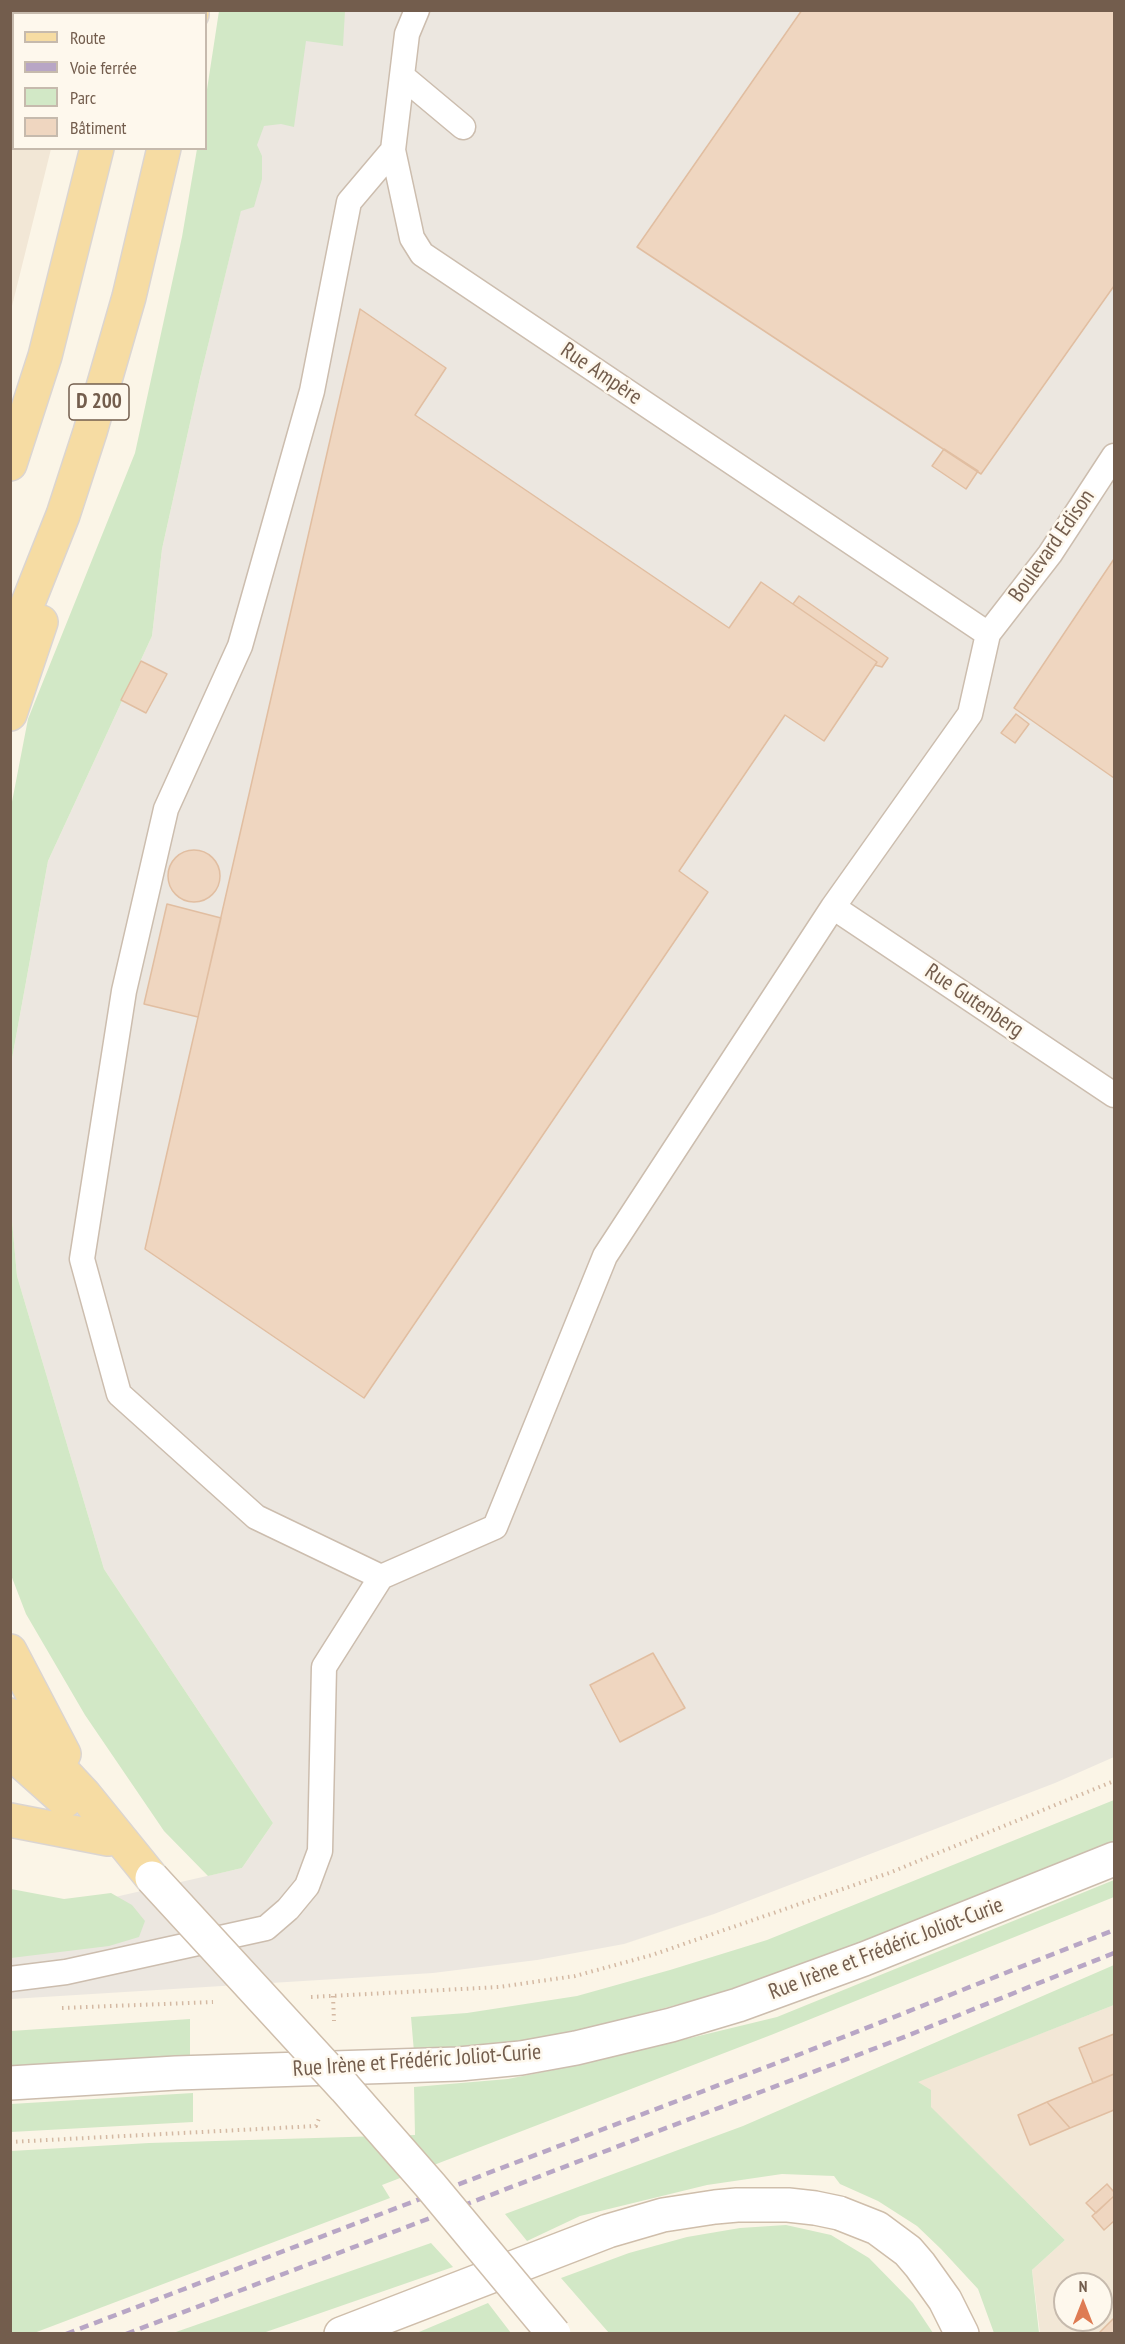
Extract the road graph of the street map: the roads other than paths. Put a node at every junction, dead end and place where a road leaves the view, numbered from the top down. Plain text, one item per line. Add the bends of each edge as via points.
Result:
1 (397, 10) edge
2 (417, 10) edge
3 (407, 34) junction
4 (402, 76) junction
5 (463, 127) dead end
6 (96, 150) edge
7 (164, 150) edge
8 (393, 150) junction
9 (1114, 456) edge
10 (10, 464) edge
11 (78, 471) junction
12 (988, 634) junction
13 (10, 648) edge
14 (10, 714) edge
15 (833, 907) junction
16 (1114, 1095) edge
17 (381, 1577) junction
18 (10, 1651) edge
19 (10, 1715) edge
20 (10, 1752) edge
21 (10, 1820) edge
22 (103, 1826) junction
23 (1114, 1859) edge
24 (10, 1979) edge
25 (10, 2083) edge
26 (341, 2334) edge
27 (554, 2334) edge
28 (962, 2334) edge

1 - 3 lane
2 - 3 lane, Rue Ampère
3 - 4 lane, Rue Ampère
4 - 5 lane
4 - 8 lane, Rue Ampère
6 - 10 main road, D 200 via 45,356
7 - 11 main road, D 200 via 117,341
8 - 12 lane, Rue Ampère via 412,238 422,254
8 - 17 lane via 349,202 312,391 240,646 166,809 124,991 82,1258 119,1394 256,1517
9 - 12 lane, Boulevard Edison via 1050,554
11 - 13 main road, D 200
11 - 14 main road via 45,608
12 - 15 lane via 970,714
15 - 16 lane, Rue Gutenberg
15 - 17 lane via 605,1256 495,1527
17 - 24 lane via 324,1667 319,1855 307,1886 288,1910 266,1928 237,1936 66,1972
18 - 22 main road
19 - 22 main road via 46,1752
20 - 22 main road
21 - 22 main road
22 - 27 main road, bridge via 345,2088
23 - 25 main road, Rue Irène et Frédéric Joliot-Curie via 738,2005 576,2048 520,2058 426,2066 176,2073
26 - 28 main road via 629,2224 715,2207 788,2205 839,2212 892,2238 920,2265 945,2300

